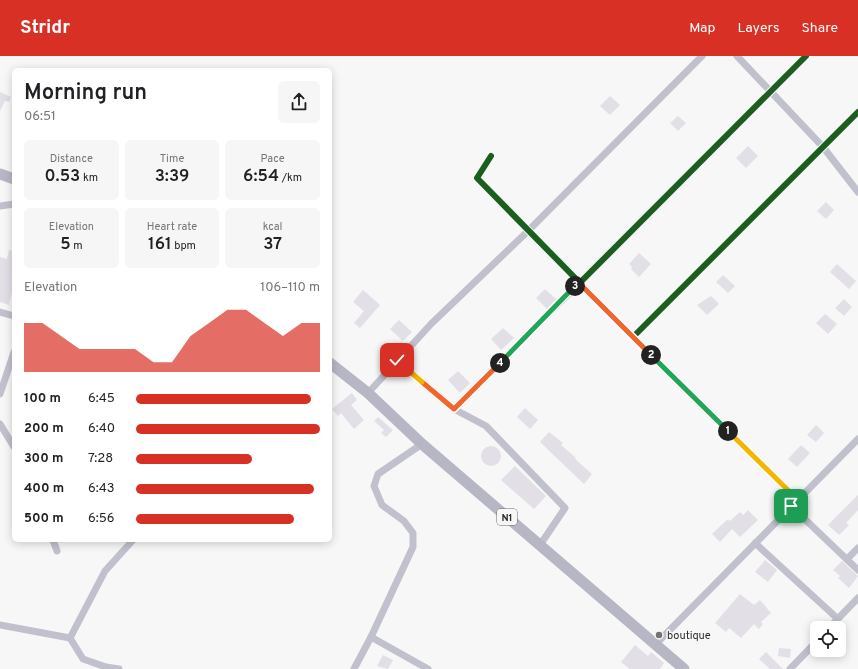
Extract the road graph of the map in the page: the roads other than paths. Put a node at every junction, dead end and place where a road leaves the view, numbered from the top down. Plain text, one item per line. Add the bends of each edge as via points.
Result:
1 (702, 56) edge
2 (737, 56) edge
3 (806, 56) edge
4 (770, 91) junction
5 (858, 112) edge
6 (823, 147) junction
7 (491, 156) dead end
8 (0, 174) edge
9 (12, 178) edge
10 (858, 192) edge
11 (12, 204) edge
12 (0, 206) edge
13 (528, 231) junction
14 (579, 283) junction
15 (0, 312) edge
16 (12, 315) edge
17 (633, 337) junction
18 (12, 358) edge
19 (397, 360) junction
20 (332, 365) edge
21 (0, 393) edge
22 (368, 393) junction
23 (454, 409) junction
24 (0, 424) edge
25 (858, 439) edge
26 (12, 444) edge
27 (422, 444) junction
28 (798, 500) junction
29 (791, 506) junction
30 (54, 542) edge
31 (131, 542) edge
32 (755, 543) junction
33 (540, 545) junction
34 (858, 548) edge
35 (57, 551) dead end
36 (847, 559) junction
37 (858, 570) edge
38 (858, 598) edge
39 (838, 619) joint
40 (0, 625) edge
41 (371, 637) junction
42 (70, 638) junction
43 (656, 644) junction
44 (810, 648) edge
45 (356, 668) edge
46 (119, 669) edge
47 (428, 669) edge
48 (684, 669) edge
49 (790, 669) edge

1 - 13 street
2 - 4 street
3 - 4 street
4 - 6 street
4 - 14 street
5 - 6 street
6 - 10 street
6 - 17 street
7 - 13 street via 477,178
8 - 9 highway
11 - 12 street
13 - 14 street
13 - 19 street
14 - 17 street
14 - 23 street
15 - 16 street
17 - 28 street
18 - 21 street
19 - 22 street
19 - 23 street
20 - 22 highway, N1
22 - 27 highway, N1
23 - 33 street via 486,426 565,508
24 - 26 street
25 - 28 street
27 - 33 highway, N1
27 - 41 street via 378,474 374,486 382,505 404,521 413,533 413,547
28 - 29 street
29 - 32 street
29 - 36 street
30 - 35 street
31 - 42 street via 104,571
32 - 39 street
32 - 43 street
33 - 43 highway, N1
34 - 36 street
36 - 37 street
38 - 39 street
40 - 42 street
41 - 45 street
41 - 47 street
42 - 46 street via 83,659
43 - 48 highway, N1
44 - 49 street

